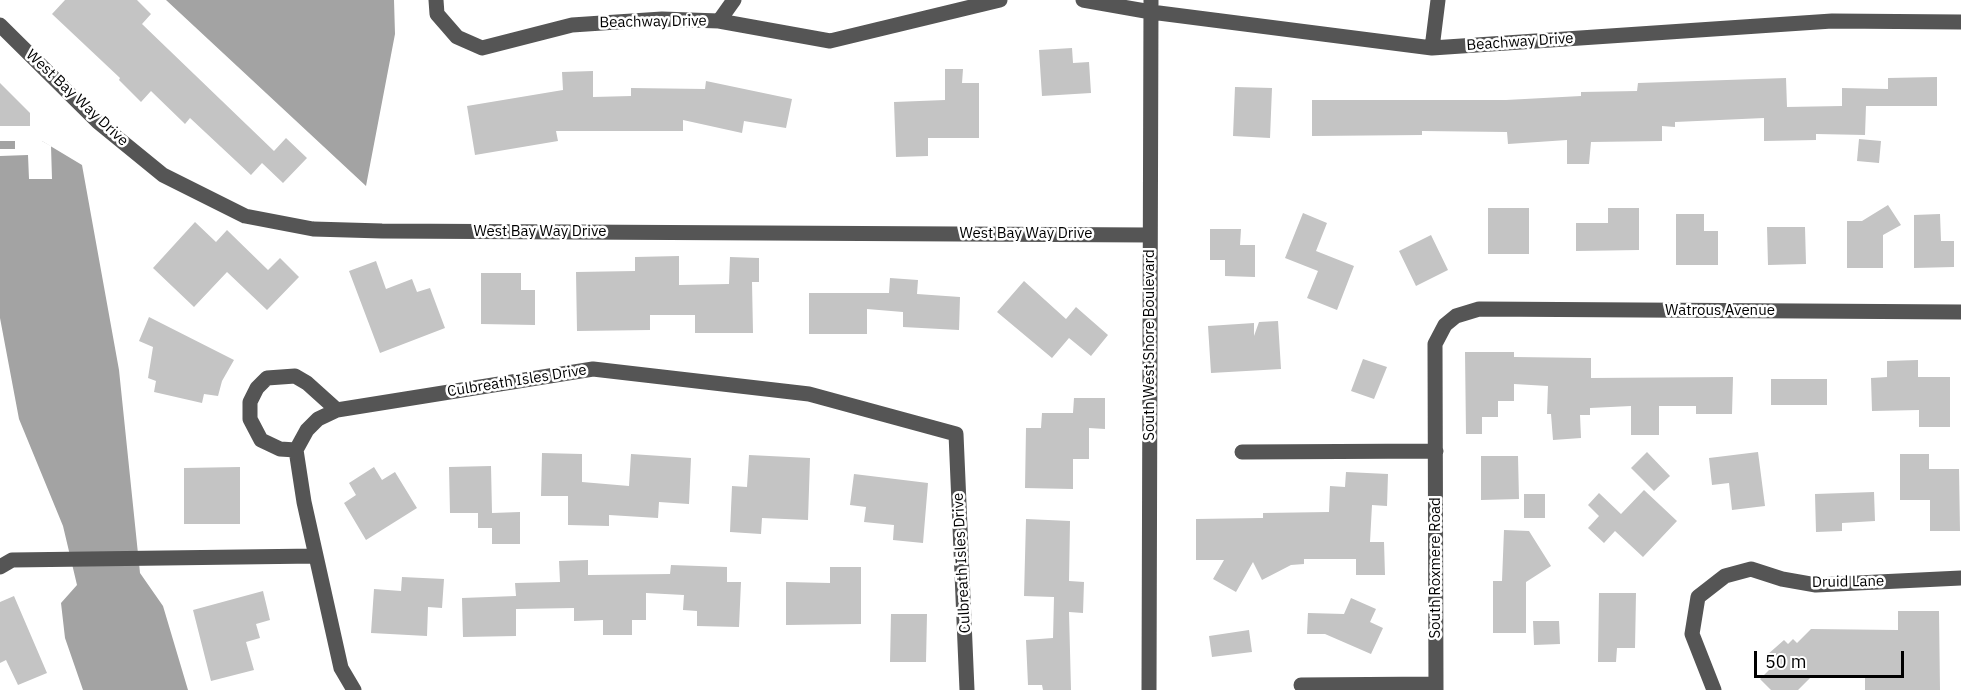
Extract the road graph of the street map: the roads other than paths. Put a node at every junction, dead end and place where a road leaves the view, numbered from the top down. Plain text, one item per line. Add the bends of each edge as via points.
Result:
1 (436, 0) edge
2 (734, 0) edge
3 (1000, 0) edge
4 (1083, 0) edge
5 (1438, 0) edge
6 (1151, 6) edge
7 (719, 21) junction
8 (1961, 22) edge
9 (0, 25) edge
10 (1432, 48) junction
11 (1150, 235) junction
12 (1479, 309) joint
13 (1961, 312) edge
14 (337, 410) junction
15 (296, 450) junction
16 (1436, 451) junction
17 (1242, 452) dead end
18 (316, 556) junction
19 (0, 567) edge
20 (1961, 578) edge
21 (1301, 685) dead end
22 (1436, 687) edge
23 (354, 690) edge
24 (967, 690) edge
25 (1149, 690) edge
26 (1714, 690) edge

1 - 7 street, Beachway Drive via 437,14 457,37 482,48 572,25 662,19
2 - 7 street
3 - 7 street, Beachway Drive via 830,41
4 - 6 street, Beachway Drive
5 - 10 street
6 - 10 street, Beachway Drive
6 - 11 street, South West Shore Boulevard
8 - 10 street, Beachway Drive via 1832,21
9 - 11 street, West Bay Way Drive via 98,122 163,176 245,216 313,229
11 - 25 street, South West Shore Boulevard
12 - 13 street, Watrous Avenue
12 - 16 street, South Roxmere Road via 1456,316 1445,325 1435,344
14 - 15 street, Culbreath Isles Drive via 306,430
14 - 15 street via 295,376 267,378 256,388 250,402 250,419 261,440 280,449
14 - 24 street, Culbreath Isles Drive via 593,369 809,393 956,434
15 - 18 street
16 - 17 street
16 - 22 street, South Roxmere Road
18 - 19 street via 65,558 12,560
18 - 23 street via 341,668
20 - 26 street, Druid Lane via 1816,585 1751,569 1725,576 1698,597 1692,634
21 - 22 street, South Roxmere Road

